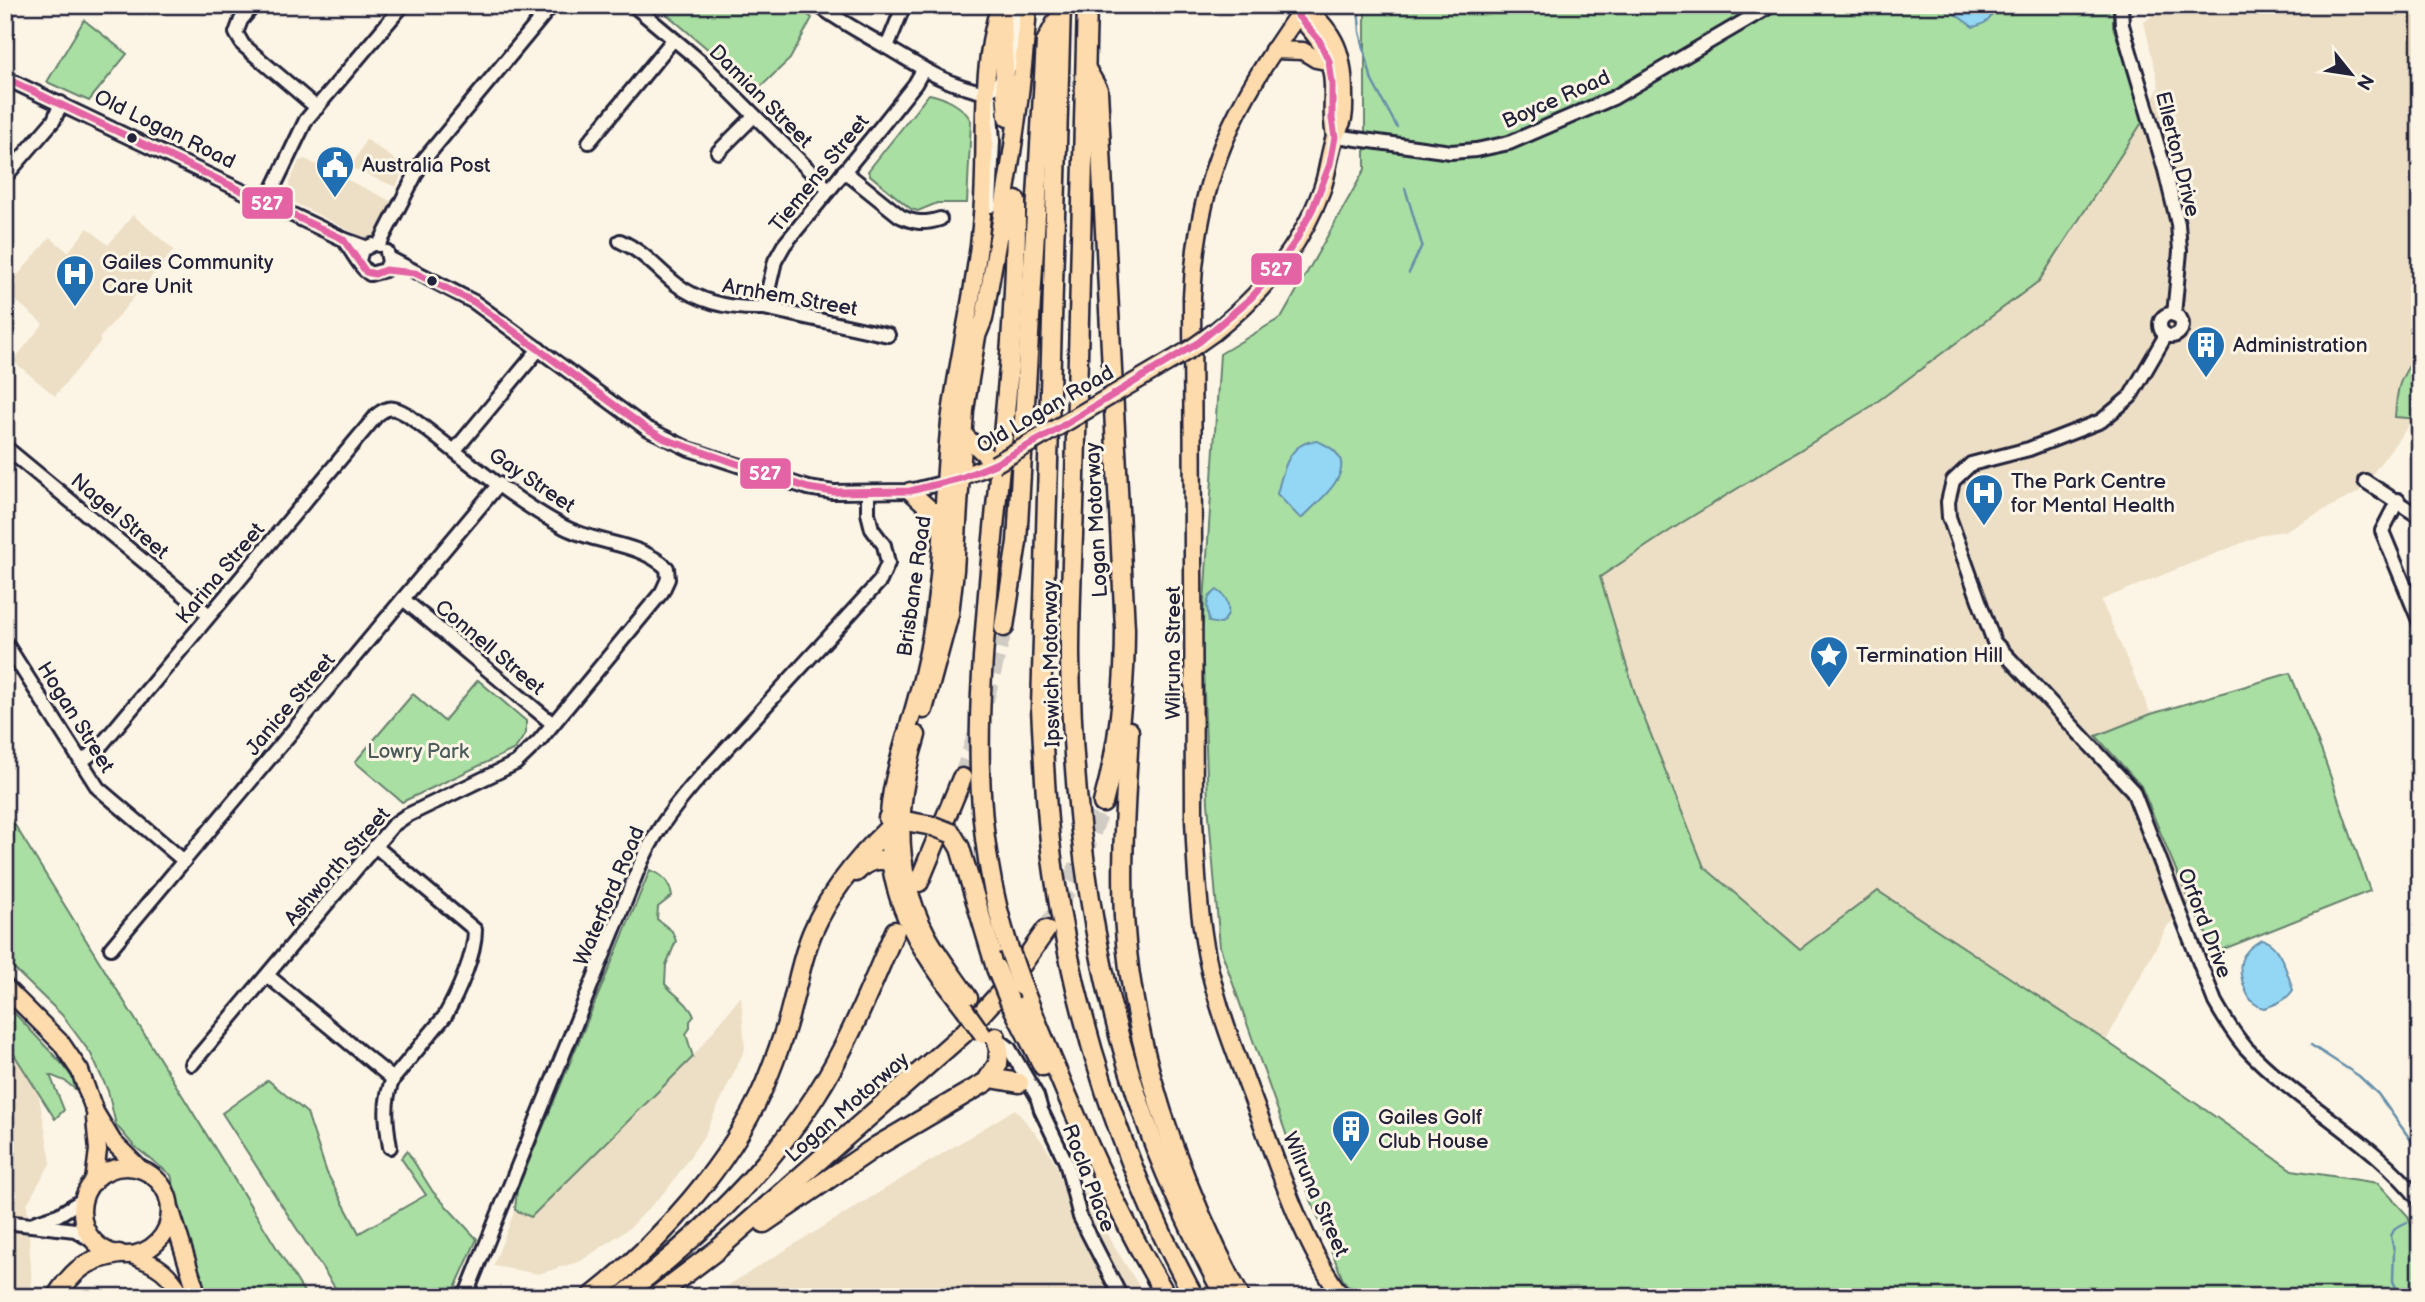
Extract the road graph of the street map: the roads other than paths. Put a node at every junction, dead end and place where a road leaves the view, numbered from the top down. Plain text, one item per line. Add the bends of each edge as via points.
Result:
1 (254, 5) edge
2 (403, 5) edge
3 (552, 5) edge
4 (633, 5) edge
5 (818, 5) edge
6 (904, 5) edge
7 (1001, 5) edge
8 (1014, 5) edge
9 (1028, 5) edge
10 (1087, 5) edge
11 (1772, 5) edge
12 (2121, 5) edge
13 (1302, 9) edge
14 (1060, 10) edge
15 (673, 40) junction
16 (887, 47) junction
17 (1273, 50) junction
18 (1331, 62) junction
19 (1086, 69) junction
20 (923, 70) junction
21 (5, 78) edge
22 (1004, 79) junction
23 (986, 93) junction
24 (61, 103) junction
25 (317, 108) junction
26 (754, 116) junction
27 (1008, 117) dead end
28 (1335, 136) junction
29 (589, 142) dead end
30 (718, 152) dead end
31 (844, 171) junction
32 (5, 177) edge
33 (828, 189) junction
34 (267, 201) junction
35 (1016, 201) dead end
36 (940, 219) dead end
37 (343, 239) junction
38 (620, 241) dead end
39 (379, 245) junction
40 (365, 247) junction
41 (359, 260) junction
42 (387, 264) junction
43 (764, 308) junction
44 (888, 335) dead end
45 (977, 336) junction
46 (538, 349) junction
47 (385, 408) joint
48 (962, 433) junction
49 (5, 446) edge
50 (455, 450) junction
51 (991, 464) junction
52 (953, 480) junction
53 (2365, 481) dead end
54 (499, 484) junction
55 (909, 491) junction
56 (868, 493) junction
57 (2398, 500) junction
58 (2420, 517) edge
59 (943, 533) junction
60 (667, 568) joint
61 (402, 599) junction
62 (209, 615) junction
63 (2420, 622) edge
64 (1004, 627) tunnel mouth
65 (1988, 631) joint
66 (5, 642) edge
67 (1122, 703) junction
68 (553, 724) junction
69 (82, 761) junction
70 (962, 778) tunnel mouth
71 (1102, 803) tunnel mouth
72 (892, 822) junction
73 (375, 846) junction
74 (184, 861) junction
75 (896, 862) junction
76 (843, 879) junction
77 (919, 882) dead end
78 (1046, 930) tunnel mouth
79 (895, 932) dead end
80 (111, 948) dead end
81 (268, 976) junction
82 (5, 987) edge
83 (989, 1033) junction
84 (999, 1057) junction
85 (192, 1064) dead end
86 (991, 1077) junction
87 (393, 1079) junction
88 (1019, 1083) junction
89 (1069, 1099) junction
90 (1041, 1110) junction
91 (95, 1112) junction
92 (390, 1147) dead end
93 (140, 1169) junction
94 (94, 1182) junction
95 (84, 1199) junction
96 (2420, 1201) edge
97 (170, 1209) junction
98 (5, 1222) edge
99 (29, 1224) junction
100 (96, 1243) junction
101 (717, 1250) junction
102 (126, 1254) junction
103 (56, 1297) edge
104 (183, 1297) edge
105 (198, 1297) edge
106 (465, 1297) edge
107 (591, 1297) edge
108 (621, 1297) edge
109 (655, 1297) edge
110 (1121, 1297) edge
111 (1167, 1297) edge
112 (1194, 1297) edge
113 (1225, 1297) edge
114 (1240, 1297) edge
115 (1342, 1297) edge

1 - 25 street via 236,33 243,45
2 - 25 street
3 - 39 street via 422,162
4 - 15 street, Damian Street
5 - 16 street
6 - 16 street
7 - 22 highway
7 - 23 main road, Brisbane Road via 992,29
8 - 22 street via 1014,61
9 - 45 main road, Brisbane Road via 1018,114 984,319
10 - 19 highway, Ipswich Motorway
11 - 28 street, Boyce Road via 1613,98 1509,143 1451,152
12 - 65 street, Ellerton Drive via 2122,25 2178,224 2174,315 2182,328 2176,335 2166,335 2130,397 2101,421 2029,450 1971,464 1953,481 1948,502 1952,528
13 - 17 main road, Wilruna Street
13 - 18 main road, Old Logan Road
13 - 28 main road, Old Logan Road via 1327,28 1340,57 1344,108
14 - 64 highway via 1046,42 1021,488
14 - 112 highway, Ipswich Motorway via 1041,708 1048,823 1063,925 1100,1076 1136,1174
15 - 26 street, Damian Street
15 - 29 street
16 - 20 street
17 - 18 main road via 1303,51
17 - 115 main road, Wilruna Street via 1242,101 1218,155 1199,223 1193,271 1196,886 1207,958 1226,1025 1283,1183
18 - 28 main road, Old Logan Road
19 - 67 highway, Logan Motorway via 1098,90 1125,629
19 - 113 highway, Ipswich Motorway via 1070,654 1080,820 1096,935 1117,1030 1146,1122 1179,1204
20 - 23 street
20 - 31 street, Tiemens Street
21 - 24 street, Old Logan Road
22 - 23 street
22 - 27 highway
23 - 45 street via 992,103 993,172
23 - 52 main road, Brisbane Road via 982,217 951,414
24 - 32 street via 54,120
24 - 34 street, Old Logan Road
25 - 34 street via 306,120
26 - 30 street
26 - 33 street, Damian Street
28 - 51 main road, Old Logan Road, bridge via 1322,188 1301,234 1252,299 1189,350
31 - 33 street, Tiemens Street
31 - 36 street via 900,216 925,223
33 - 43 street, Tiemens Street via 775,261
34 - 37 street, Old Logan Road
35 - 89 highway, bridge via 1015,283 978,738 981,818 986,859 1009,949
37 - 40 street, Old Logan Road
37 - 41 street, Old Logan Road
38 - 43 street, Arnhem Street via 695,296 711,303
39 - 40 street
39 - 42 street via 387,251
40 - 41 street
41 - 42 street via 370,274
42 - 46 street, Old Logan Road via 474,302
43 - 44 street, Arnhem Street
45 - 48 main road, Brisbane Road
46 - 50 street
46 - 56 street, Old Logan Road via 646,428 689,449 808,488
47 - 50 street, Gay Street via 394,407
47 - 62 street, Karina Street
48 - 51 main road
48 - 52 main road, Brisbane Road
49 - 62 street, Nagel Street
50 - 54 street, Gay Street
51 - 52 main road, Old Logan Road
52 - 55 street, Old Logan Road
52 - 59 main road, Brisbane Road
52 - 72 main road, Brisbane Road via 950,614
53 - 57 street
54 - 60 street, Gay Street via 567,528 646,553
54 - 61 street, Janice Street
55 - 56 street, Old Logan Road
55 - 59 main road via 930,509
56 - 106 street, Waterford Road via 872,529 884,545 888,563 880,581 693,785 654,836
57 - 58 street
57 - 63 street via 2382,531
59 - 72 main road, Brisbane Road via 928,654 895,767
60 - 68 street, Ashworth Street via 662,592
61 - 68 street, Connell Street
61 - 74 street, Janice Street
62 - 69 street, Karina Street via 99,749
65 - 96 street, Orford Drive via 2133,791 2215,1002 2230,1027 2263,1064 2395,1173
66 - 69 street, Hogan Street
67 - 71 highway, Logan Motorway
67 - 114 highway via 1129,731 1123,840 1125,918 1140,1030 1186,1179
68 - 73 street, Ashworth Street via 516,763 406,816
69 - 74 street, Hogan Street via 98,788
70 - 77 highway
72 - 75 main road, Brisbane Road
72 - 76 highway
72 - 89 highway, bridge via 933,825 958,841 1010,1002 1051,1083
73 - 81 street, Ashworth Street
73 - 87 street via 475,930 475,944 445,1016
74 - 80 street, Janice Street
75 - 76 highway via 870,861
75 - 83 main road, Brisbane Road via 925,932
76 - 107 highway via 812,933 785,1030 751,1112 675,1218
78 - 101 highway, Logan Motorway via 971,1027
79 - 108 highway, Logan Motorway via 844,1046 796,1123 716,1217
81 - 85 street, Ashworth Street
81 - 87 street
82 - 91 main road via 61,1043 80,1071
83 - 84 highway
83 - 90 street, Rocla Place via 1009,1048
84 - 86 highway
84 - 88 street, Rocla Place
86 - 88 highway
86 - 101 highway via 849,1163 730,1250
87 - 92 street via 385,1107
88 - 90 street, Rocla Place
89 - 111 highway via 1128,1228
90 - 110 street, Rocla Place via 1066,1162 1080,1217
91 - 93 main road via 113,1142
91 - 94 main road via 98,1150
93 - 94 main road via 115,1168
93 - 97 main road via 161,1184
94 - 95 main road
95 - 99 street via 58,1215
95 - 100 main road via 84,1223
97 - 102 main road via 169,1222 156,1244
97 - 105 main road
98 - 99 street
99 - 100 street via 75,1230
100 - 102 main road via 107,1251
101 - 109 highway, Logan Motorway
102 - 103 highway via 98,1258 83,1266
102 - 104 main road via 161,1267

